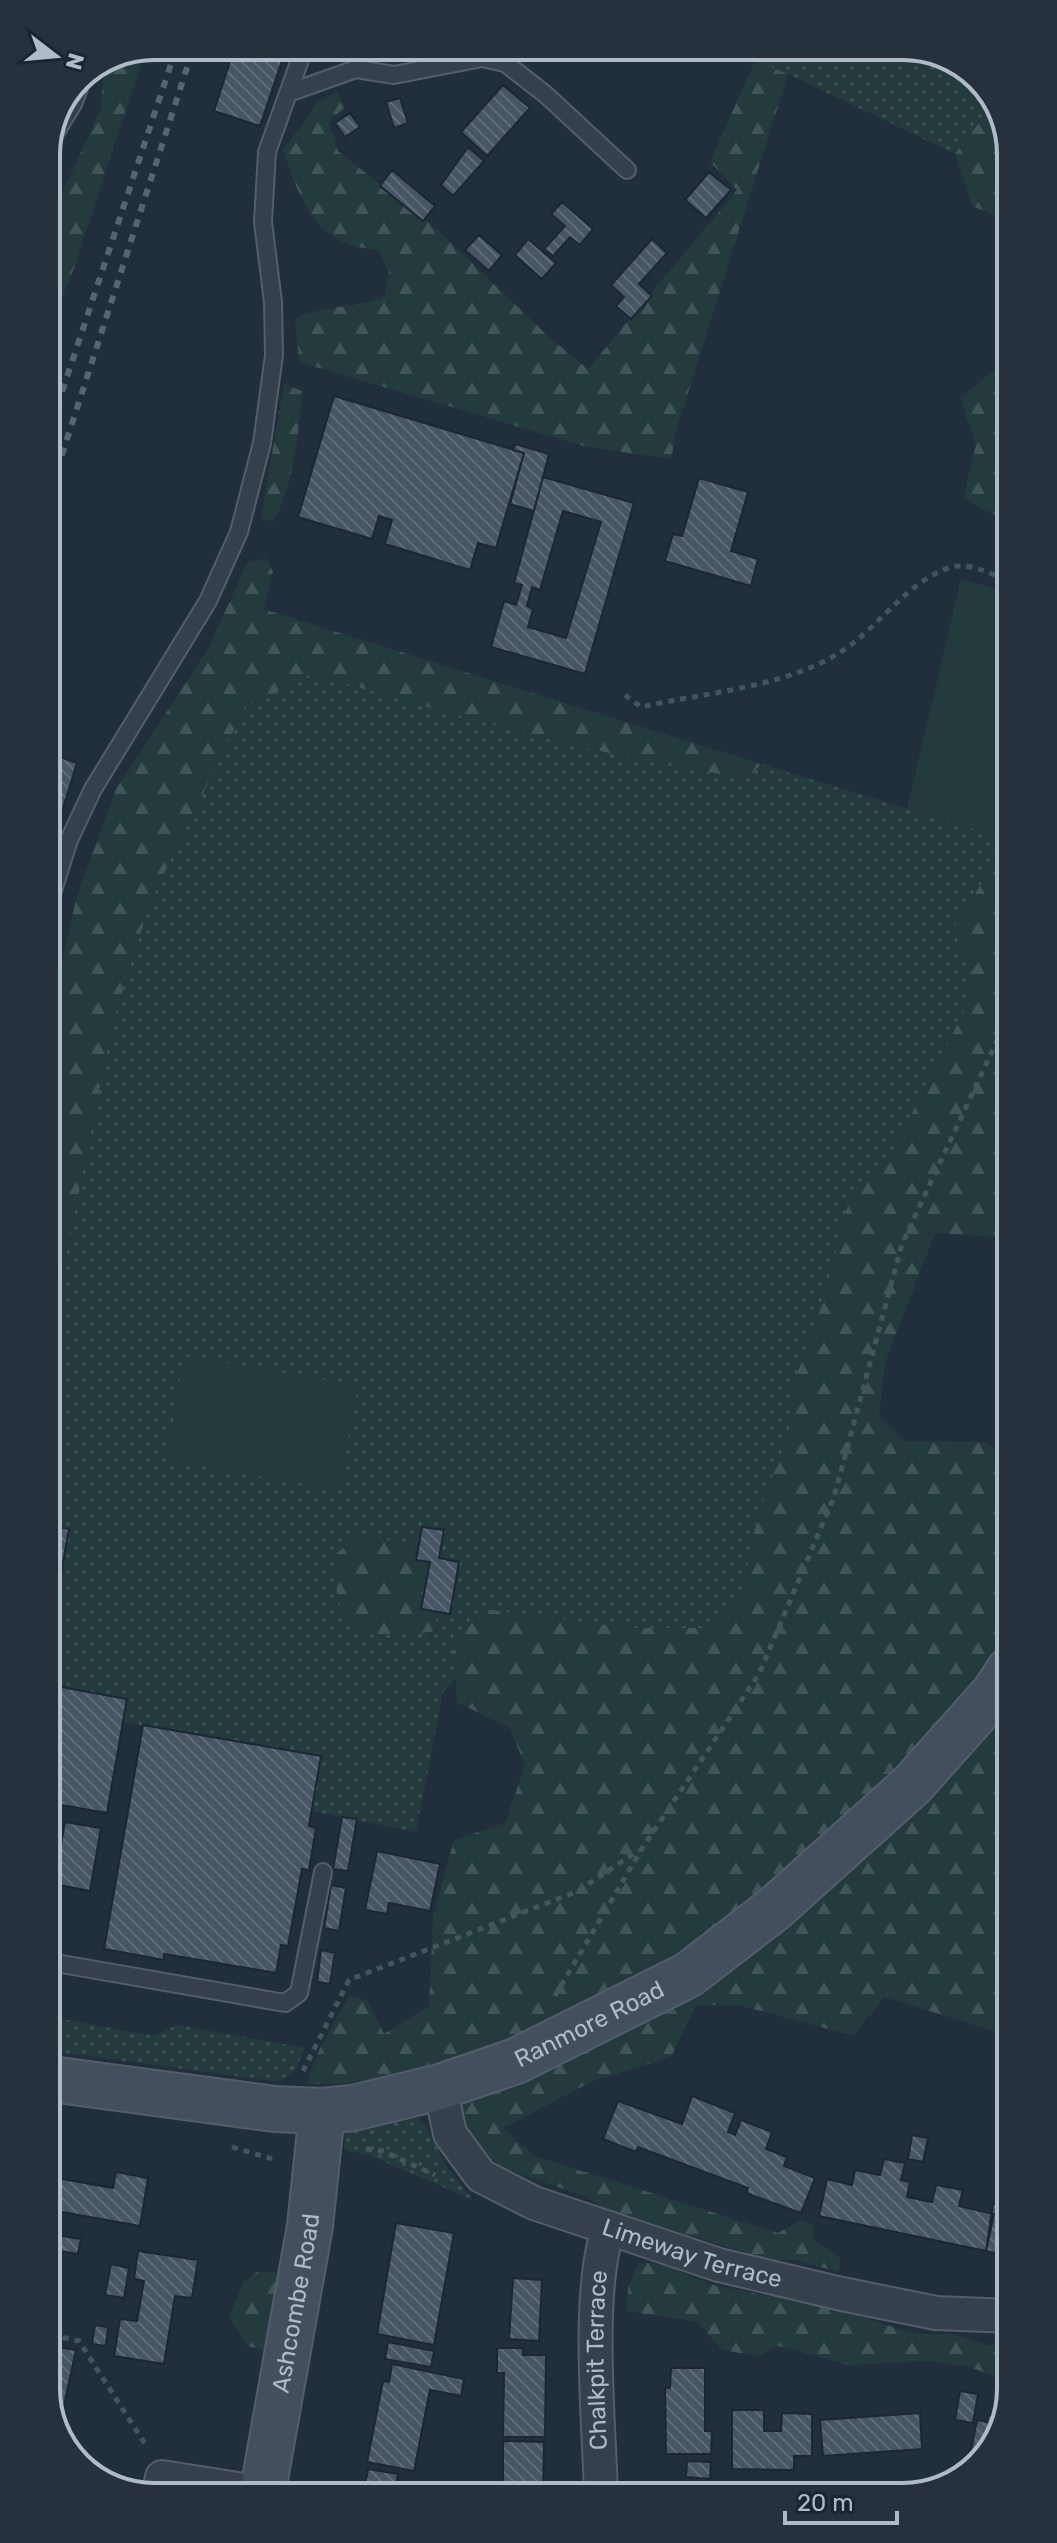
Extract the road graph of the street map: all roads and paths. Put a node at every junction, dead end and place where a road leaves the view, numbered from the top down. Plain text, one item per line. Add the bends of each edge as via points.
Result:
1 (301, 60) edge
2 (472, 60) edge
3 (491, 60) edge
4 (291, 92) junction
5 (627, 170) dead end
6 (997, 576) edge
7 (625, 695) dead end
8 (60, 868) edge
9 (997, 1042) edge
10 (997, 1688) edge
11 (643, 1847) junction
12 (323, 1872) dead end
13 (60, 1964) edge
14 (548, 2007) dead end
15 (60, 2080) edge
16 (440, 2087) junction
17 (308, 2111) junction
18 (360, 2148) dead end
19 (437, 2176) dead end
20 (609, 2228) junction
21 (936, 2313) junction
22 (997, 2315) edge
23 (997, 2333) edge
24 (60, 2337) edge
25 (159, 2483) edge
26 (265, 2483) edge
27 (601, 2483) edge

1 - 4 lane
2 - 4 lane via 394,75 356,69
3 - 5 lane via 505,63 545,94
4 - 8 lane via 267,152 263,222 274,355 262,443 239,532 208,601 93,789
6 - 7 path via 978,568 950,567 921,583 840,652 797,674 641,707
9 - 11 path via 902,1244 834,1497 759,1674
10 - 16 street, Ranmore Road via 912,1785 774,1909 688,1975 516,2061
11 - 14 path
11 - 17 path via 578,1891 349,1980 295,2086
12 - 13 lane via 299,1993 285,2003
15 - 17 street, Ranmore Road
16 - 17 street, Ranmore Road via 353,2108
16 - 20 street, Limeway Terrace via 450,2134 481,2176 534,2203
17 - 26 street, Ashcombe Road via 310,2226
18 - 19 path via 383,2151
20 - 21 street, Limeway Terrace via 719,2265
20 - 27 street, Chalkpit Terrace via 601,2249 598,2315
21 - 22 street, Limeway Terrace
21 - 23 street
24 - 25 path via 79,2341 145,2442

